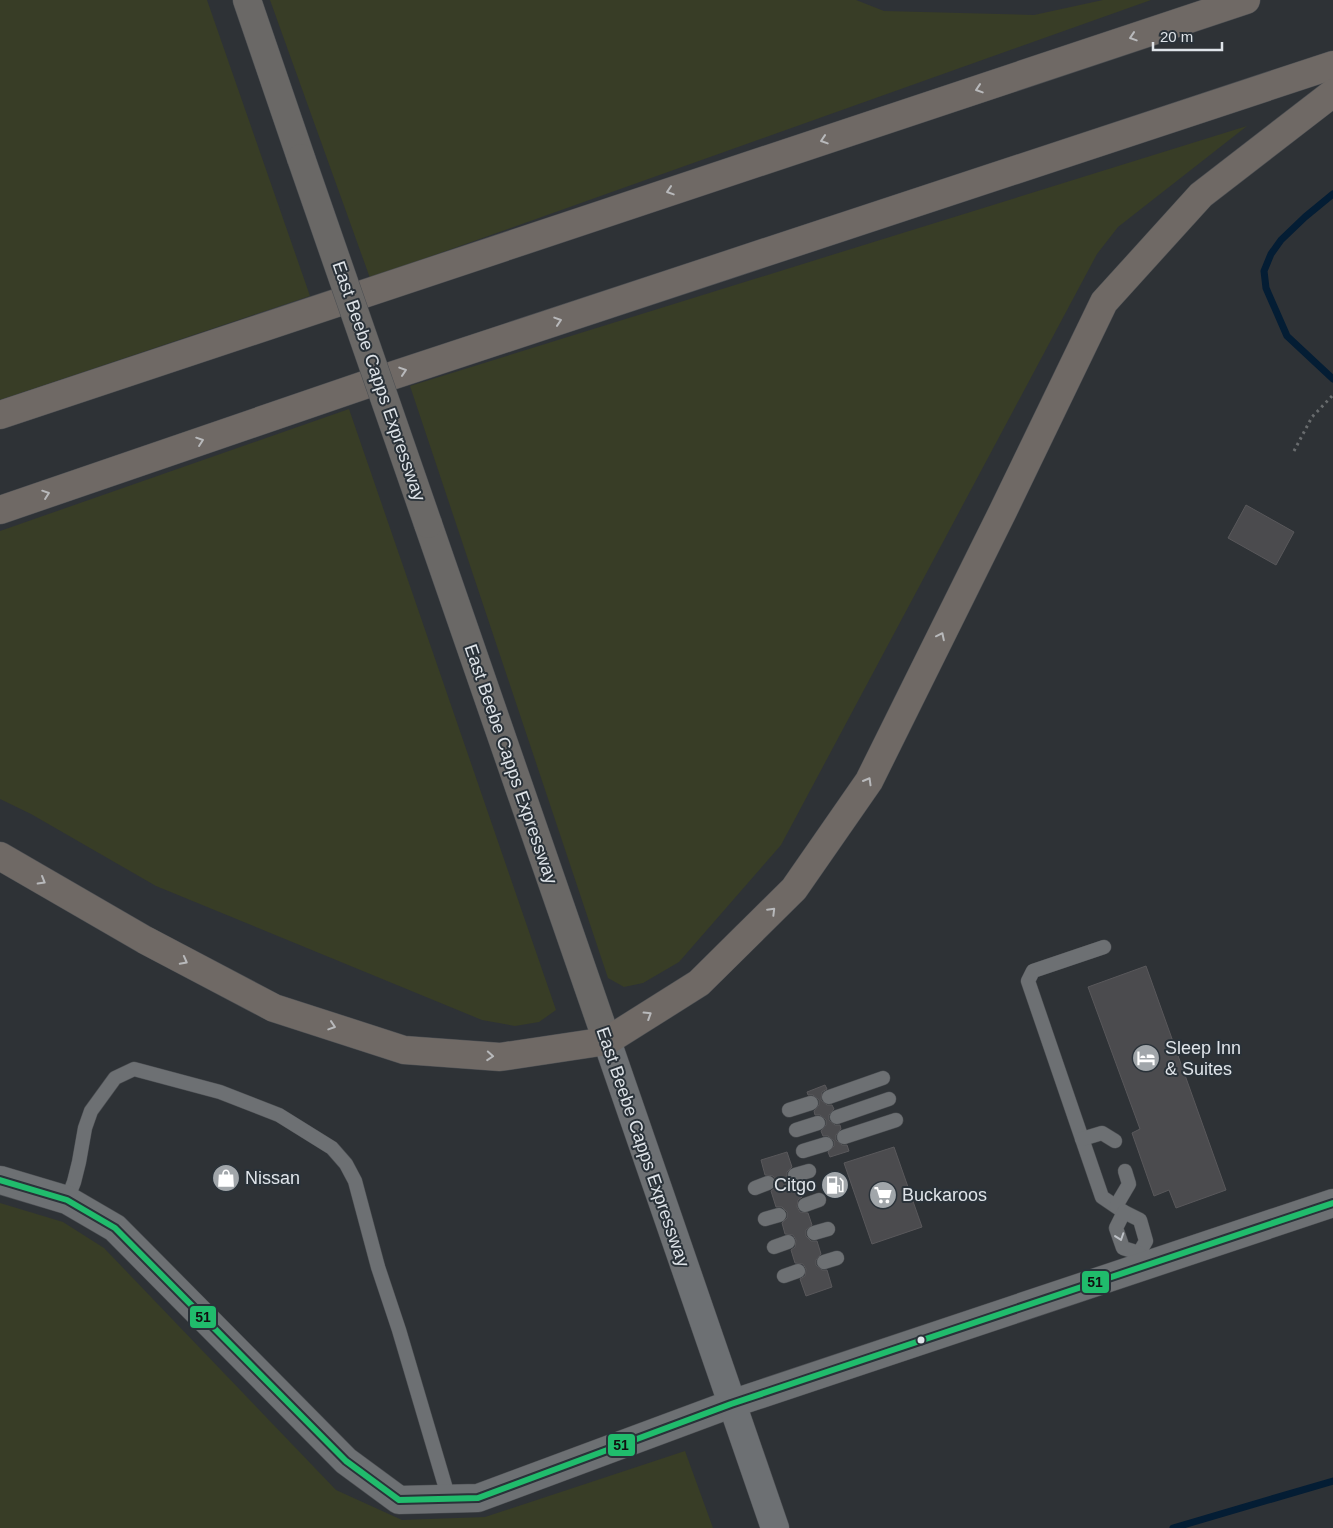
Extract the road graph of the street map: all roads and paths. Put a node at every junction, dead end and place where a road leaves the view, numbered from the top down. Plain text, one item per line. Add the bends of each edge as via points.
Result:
1 (246, 0) edge
2 (1246, 0) edge
3 (1333, 65) edge
4 (1333, 93) edge
5 (1333, 395) edge
6 (0, 415) edge
7 (1294, 451) dead end
8 (0, 510) edge
9 (0, 856) edge
10 (1104, 947) dead end
11 (607, 1041) junction
12 (882, 1078) dead end
13 (830, 1097) dead end
14 (889, 1099) dead end
15 (811, 1103) dead end
16 (789, 1110) dead end
17 (837, 1117) dead end
18 (896, 1120) dead end
19 (818, 1123) dead end
20 (796, 1130) dead end
21 (844, 1137) dead end
22 (1082, 1139) junction
23 (1115, 1141) dead end
24 (826, 1144) dead end
25 (803, 1151) dead end
26 (809, 1170) dead end
27 (1125, 1171) dead end
28 (795, 1175) dead end
29 (0, 1180) edge
30 (68, 1200) junction
31 (819, 1200) dead end
32 (1333, 1203) edge
33 (805, 1205) dead end
34 (1120, 1209) junction
35 (788, 1242) dead end
36 (774, 1247) dead end
37 (1141, 1259) junction
38 (798, 1271) dead end
39 (784, 1276) dead end
40 (732, 1404) junction
41 (449, 1499) junction
42 (775, 1528) edge

1 - 11 main road, East Beebe Capps Expressway, bridge
2 -> 6 highway
8 -> 3 highway via 375,381
11 -> 4 highway via 699,983 794,890 868,781 1104,302 1201,196
5 - 7 path via 1312,417
9 -> 11 highway via 145,940 274,1008 404,1050 500,1057
10 - 22 lane via 1033,972 1028,981
11 - 40 street, East Beebe Capps Expressway
12 - 13 lane
14 - 17 lane
15 - 16 lane
18 - 21 lane
19 - 20 lane
22 - 23 lane via 1102,1133
22 - 34 lane via 1102,1197
24 - 25 lane
26 - 28 lane
27 - 34 lane via 1129,1184
29 - 30 street
30 - 41 street via 115,1228 346,1461 399,1500
30 - 41 lane via 91,1110 115,1078 134,1069 220,1092 278,1115 332,1148 355,1181
31 - 33 lane
32 - 37 street
34 -> 37 lane via 1116,1228 1123,1248
34 - 37 lane via 1140,1220 1146,1240
35 - 36 lane
37 - 40 street
38 - 39 lane
40 - 41 street via 478,1498
40 - 42 street, East Beebe Capps Expressway

